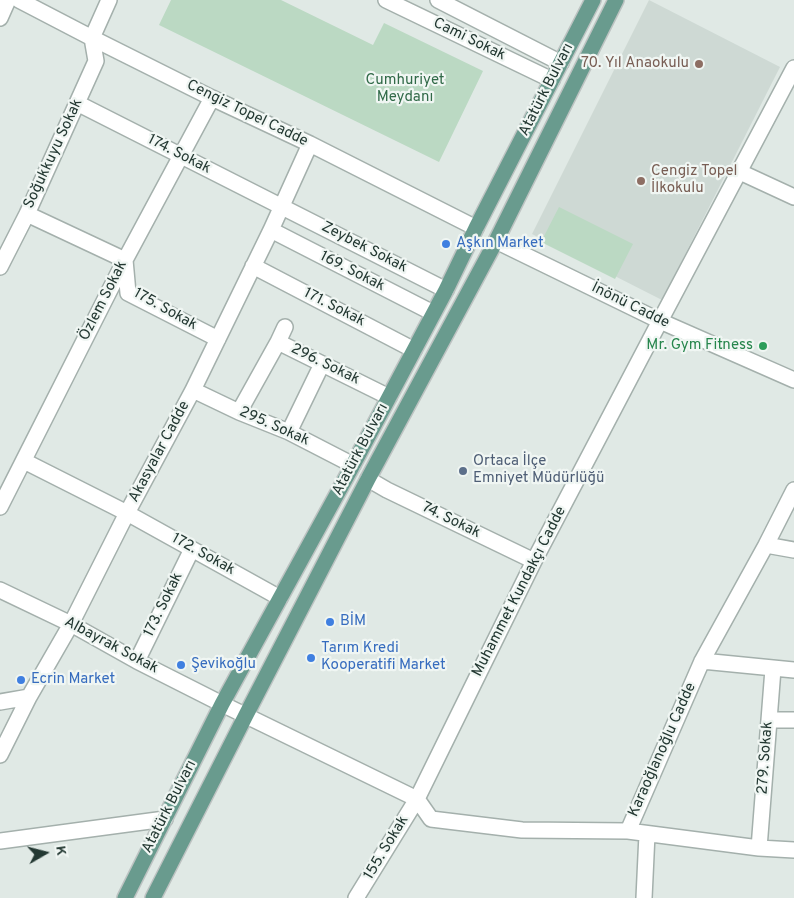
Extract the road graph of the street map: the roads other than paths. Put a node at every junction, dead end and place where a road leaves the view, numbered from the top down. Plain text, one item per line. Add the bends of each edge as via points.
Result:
1 (8, 0) edge
2 (19, 0) edge
3 (109, 0) edge
4 (386, 0) edge
5 (438, 0) edge
6 (593, 0) edge
7 (616, 0) edge
8 (0, 18) edge
9 (505, 34) junction
10 (92, 38) junction
11 (496, 53) junction
12 (561, 63) junction
13 (794, 68) edge
14 (552, 80) junction
15 (212, 98) junction
16 (77, 103) junction
17 (310, 144) junction
18 (182, 156) junction
19 (740, 172) junction
20 (794, 197) edge
21 (282, 207) junction
22 (26, 214) junction
23 (476, 228) junction
24 (271, 230) junction
25 (496, 241) junction
26 (125, 260) junction
27 (254, 266) junction
28 (0, 267) edge
29 (446, 290) junction
30 (433, 313) junction
31 (660, 321) junction
32 (286, 327) dead end
33 (218, 339) junction
34 (278, 342) junction
35 (414, 350) junction
36 (322, 364) junction
37 (794, 380) edge
38 (193, 390) junction
39 (390, 397) junction
40 (239, 412) junction
41 (289, 432) junction
42 (24, 461) junction
43 (354, 466) junction
44 (368, 479) junction
45 (794, 490) edge
46 (0, 507) edge
47 (127, 513) junction
48 (766, 545) junction
49 (192, 549) junction
50 (794, 550) edge
51 (534, 561) junction
52 (0, 590) edge
53 (280, 598) junction
54 (71, 624) junction
55 (702, 660) junction
56 (137, 661) junction
57 (773, 669) junction
58 (794, 670) edge
59 (29, 697) junction
60 (0, 702) edge
61 (222, 704) junction
62 (246, 715) junction
63 (769, 720) junction
64 (794, 720) edge
65 (0, 755) edge
66 (417, 799) junction
67 (165, 819) junction
68 (628, 831) junction
69 (647, 834) junction
70 (0, 840) edge
71 (759, 848) junction
72 (794, 850) edge
73 (125, 898) edge
74 (153, 898) edge
75 (356, 898) edge
76 (644, 898) edge

1 - 8 street
2 - 10 street, Cengiz Topel Cadde
3 - 10 street
4 - 11 street, Cami Sokak
5 - 9 street, Cami Sokak
6 - 12 main road, Atatürk Bulvarı
7 - 25 main road, Atatürk Bulvarı
9 - 11 street
9 - 12 street, Cami Sokak
10 - 15 street, Cengiz Topel Cadde
10 - 16 street, Soğukkuyu Sokak via 96,61
11 - 14 street, Cami Sokak
12 - 14 main road, Atatürk Bulvarı
13 - 19 street, Muhammet Kundakçı Cadde
14 - 23 main road, Atatürk Bulvarı
15 - 17 street, Cengiz Topel Cadde
15 - 18 street, Özlem Sokak
16 - 18 street, 174. Sokak
16 - 22 street, Soğukkuyu Sokak
17 - 21 street, Akasyalar Cadde
17 - 23 street, Cengiz Topel Cadde
18 - 21 street, 174. Sokak
18 - 26 street, Özlem Sokak
19 - 20 street
19 - 31 street, Muhammet Kundakçı Cadde
21 - 24 street, Akasyalar Cadde
21 - 29 street, Zeybek Sokak
22 - 26 street
22 - 28 street, Soğukkuyu Sokak
23 - 29 main road, Atatürk Bulvarı
24 - 27 street, Akasyalar Cadde
24 - 30 street, 169. Sokak
25 - 31 street, İnönü Cadde
25 - 44 main road, Atatürk Bulvarı
26 - 33 street, 175. Sokak via 128,294
26 - 42 street, Özlem Sokak
27 - 33 street, Akasyalar Cadde
27 - 35 street, 171. Sokak
29 - 30 main road, Atatürk Bulvarı
30 - 35 main road, Atatürk Bulvarı
31 - 37 street, İnönü Cadde
31 - 51 street, Muhammet Kundakçı Cadde
32 - 34 street
33 - 38 street, Akasyalar Cadde
34 - 36 street, 296. Sokak
34 - 40 street, 296. Sokak
35 - 39 main road, Atatürk Bulvarı
36 - 39 street, 296. Sokak
36 - 41 street
38 - 40 street, 295. Sokak
38 - 47 street, Akasyalar Cadde
39 - 43 main road, Atatürk Bulvarı
40 - 41 street, 295. Sokak
41 - 43 street, 295. Sokak
42 - 46 street, Özlem Sokak
42 - 47 street, 172. Sokak
43 - 53 main road, Atatürk Bulvarı
44 - 51 street, 74. Sokak
44 - 62 main road, Atatürk Bulvarı
45 - 48 street, Karaoğlanoğlu Cadde
47 - 49 street, 172. Sokak
47 - 54 street, Akasyalar Cadde
48 - 50 street
48 - 55 street, Karaoğlanoğlu Cadde
49 - 53 street, 172. Sokak
49 - 56 street, 173. Sokak
51 - 66 street, Muhammet Kundakçı Cadde
52 - 54 street, Albayrak Sokak
53 - 61 main road, Atatürk Bulvarı
54 - 56 street, Albayrak Sokak
54 - 59 street, Akasyalar Cadde
55 - 57 street
55 - 68 street, Karaoğlanoğlu Cadde
56 - 61 street, Albayrak Sokak
57 - 58 street
57 - 63 street, 279. Sokak
59 - 60 street
59 - 65 street, Akasyalar Cadde
61 - 62 street, Albayrak Sokak
61 - 67 main road, Atatürk Bulvarı
62 - 66 street, Karaoğlanoğlu Cadde
62 - 74 main road, Atatürk Bulvarı
63 - 64 street
63 - 71 street, 279. Sokak
66 - 68 street, Karaoğlanoğlu Cadde via 431,819 522,830
66 - 75 street, 155. Sokak
67 - 70 street
67 - 73 main road, Atatürk Bulvarı
68 - 69 street
69 - 71 street
69 - 76 street
71 - 72 street

